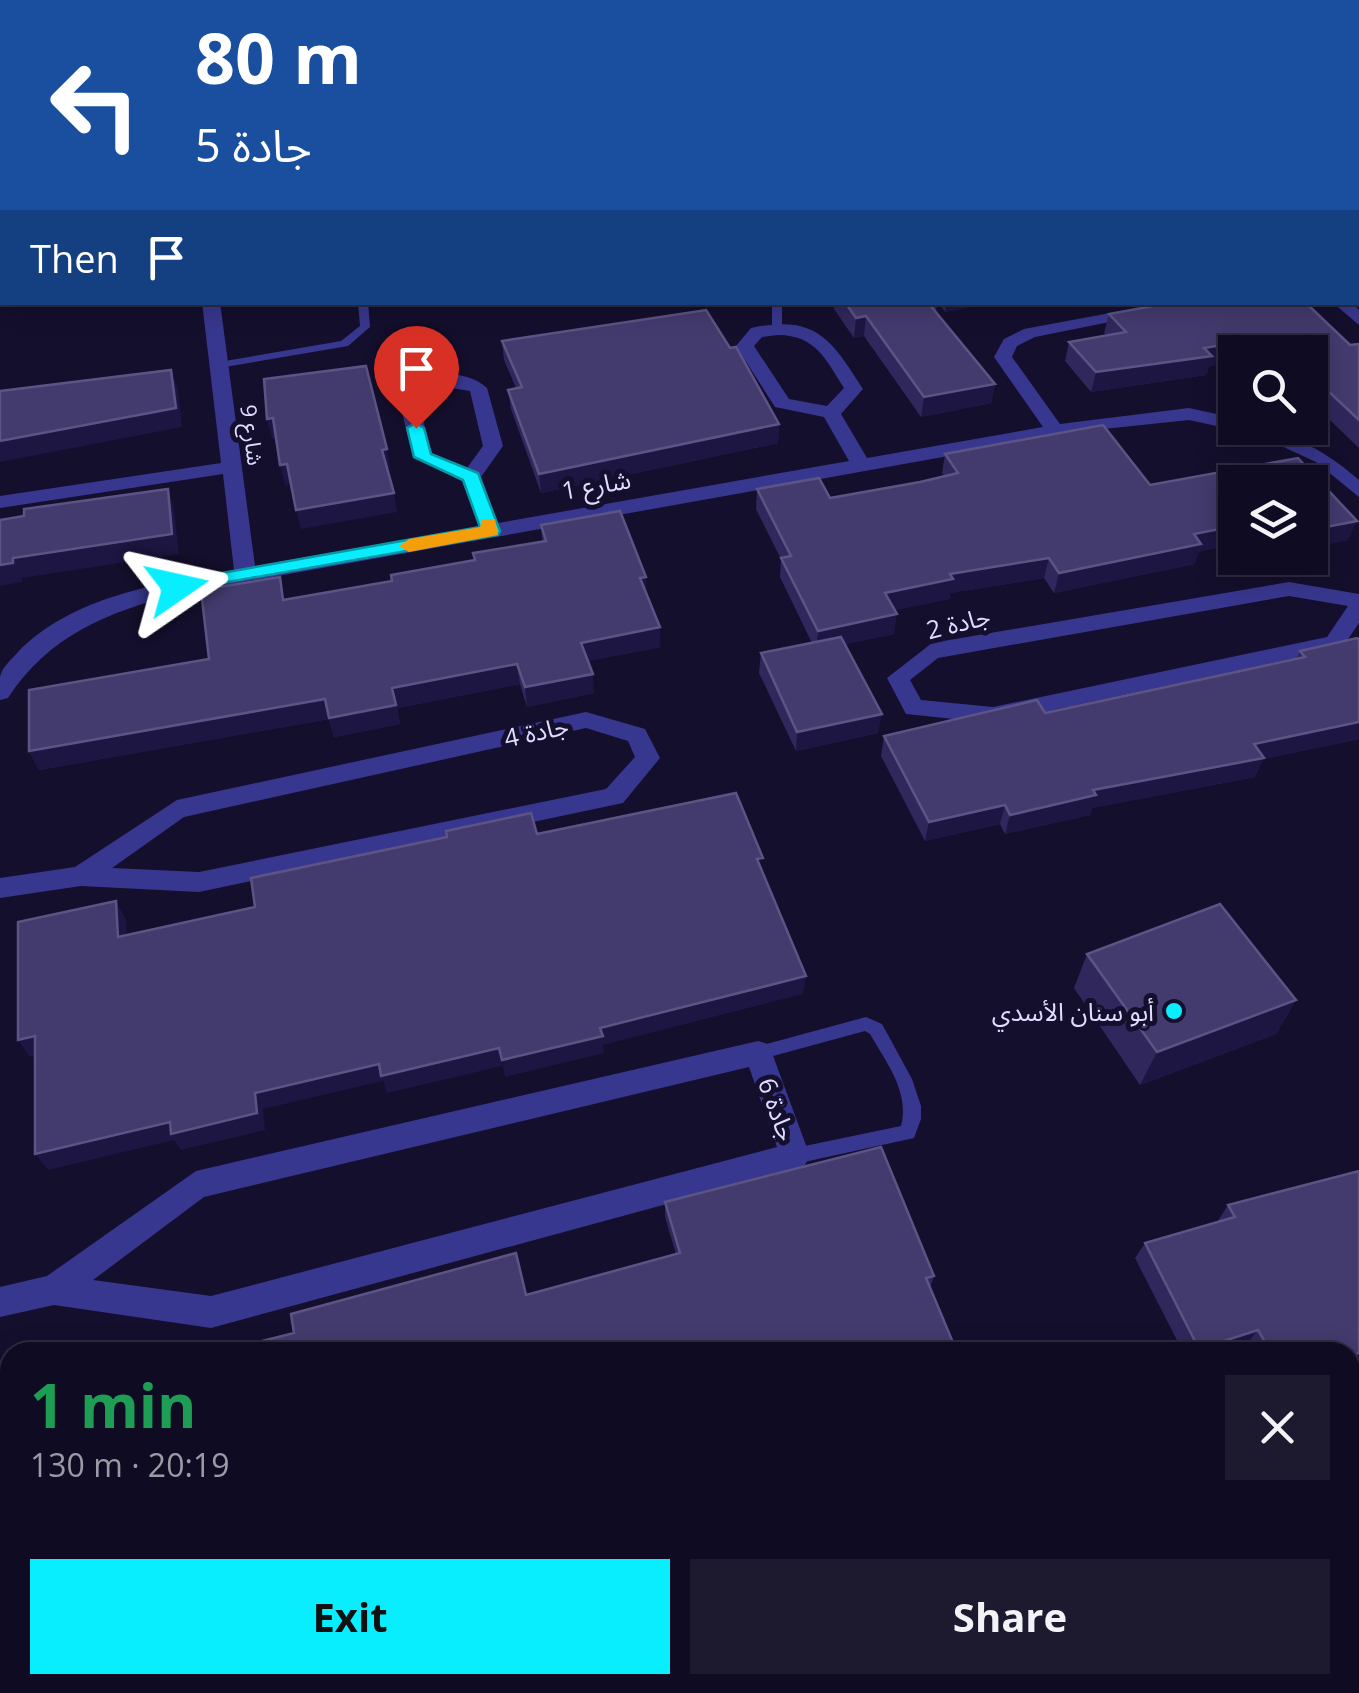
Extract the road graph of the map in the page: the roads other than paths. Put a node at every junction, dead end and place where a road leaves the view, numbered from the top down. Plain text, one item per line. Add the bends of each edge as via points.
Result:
1 (211, 305) edge
2 (363, 305) edge
3 (777, 305) edge
4 (1184, 305) edge
5 (777, 329) junction
6 (219, 365) junction
7 (831, 412) junction
8 (1218, 420) edge
9 (1054, 430) junction
10 (1292, 445) edge
11 (860, 464) junction
12 (232, 466) junction
13 (471, 477) junction
14 (1359, 491) edge
15 (0, 502) edge
16 (491, 531) junction
17 (245, 574) junction
18 (1359, 603) edge
19 (0, 692) edge
20 (81, 876) junction
21 (0, 888) edge
22 (758, 1053) junction
23 (795, 1156) junction
24 (54, 1290) junction
25 (0, 1302) edge

1 - 6 street, شارع 9
2 - 6 lane via 365,327 344,344
3 - 5 lane
4 - 9 street via 1030,333 1010,343 1003,358
5 - 7 street via 794,326 820,337 854,389
5 - 7 street via 757,332 745,346 782,403
6 - 12 street, شارع 9
7 - 11 street
8 - 9 street, شارع 1 via 1189,414 1100,431
9 - 11 street, شارع 1
10 - 14 street via 1323,458
11 - 16 street, شارع 1
12 - 15 street
12 - 17 street, شارع 9
13 - 13 street via 423,457 408,400 419,386 453,378 478,388 493,446
13 - 16 street
16 - 17 street, شارع 1
17 - 19 street, شارع 1 via 111,604 43,640
18 - 18 street, جادة 2 via 1334,643 993,715 914,708 898,678 932,652 1290,588
20 - 20 street, جادة 4 via 198,882 595,800 614,796 648,758 638,735 586,720 177,809
20 - 21 street, جادة 4
22 - 23 street, جادة 6
22 - 23 lane via 866,1024 876,1030 914,1102 908,1132
22 - 24 street, جادة 6 via 196,1185
23 - 24 street, جادة 6 via 211,1312
24 - 25 street, جادة 6

